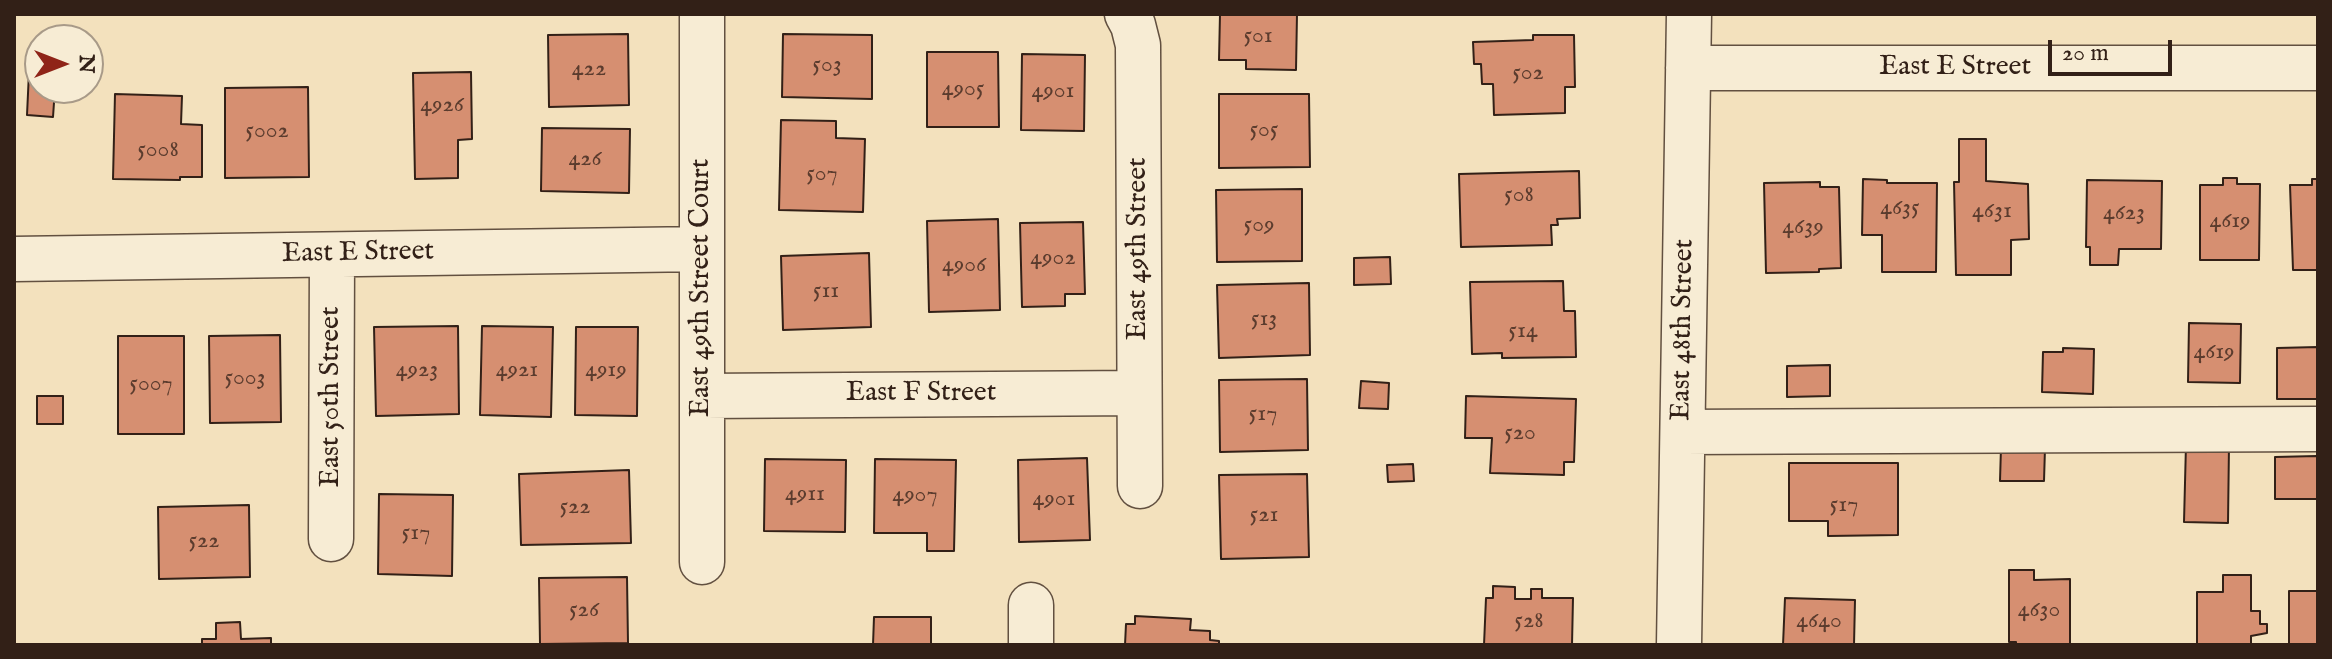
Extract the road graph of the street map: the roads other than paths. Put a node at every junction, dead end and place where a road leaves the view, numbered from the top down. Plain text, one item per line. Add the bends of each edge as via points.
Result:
1 (702, 14) edge
2 (1127, 14) edge
3 (1689, 14) edge
4 (1688, 68) junction
5 (2318, 68) edge
6 (702, 249) junction
7 (332, 255) junction
8 (14, 259) edge
9 (1139, 393) junction
10 (702, 396) junction
11 (2318, 429) edge
12 (1683, 432) junction
13 (1140, 486) dead end
14 (331, 539) dead end
15 (702, 562) dead end
16 (1679, 645) edge

1 - 6 street, East 49th Street Court
2 - 9 street, East 49th Street via 1138,45
3 - 4 street, East 48th Street
4 - 5 street, East E Street
4 - 12 street, East 48th Street
6 - 7 street, East E Street
6 - 10 street, East 49th Street Court
7 - 8 street, East E Street
7 - 14 street, East 50th Street
9 - 10 street, East F Street
9 - 13 street, East 49th Street
10 - 15 street, East 49th Street Court
11 - 12 street
12 - 16 street, East 48th Street

